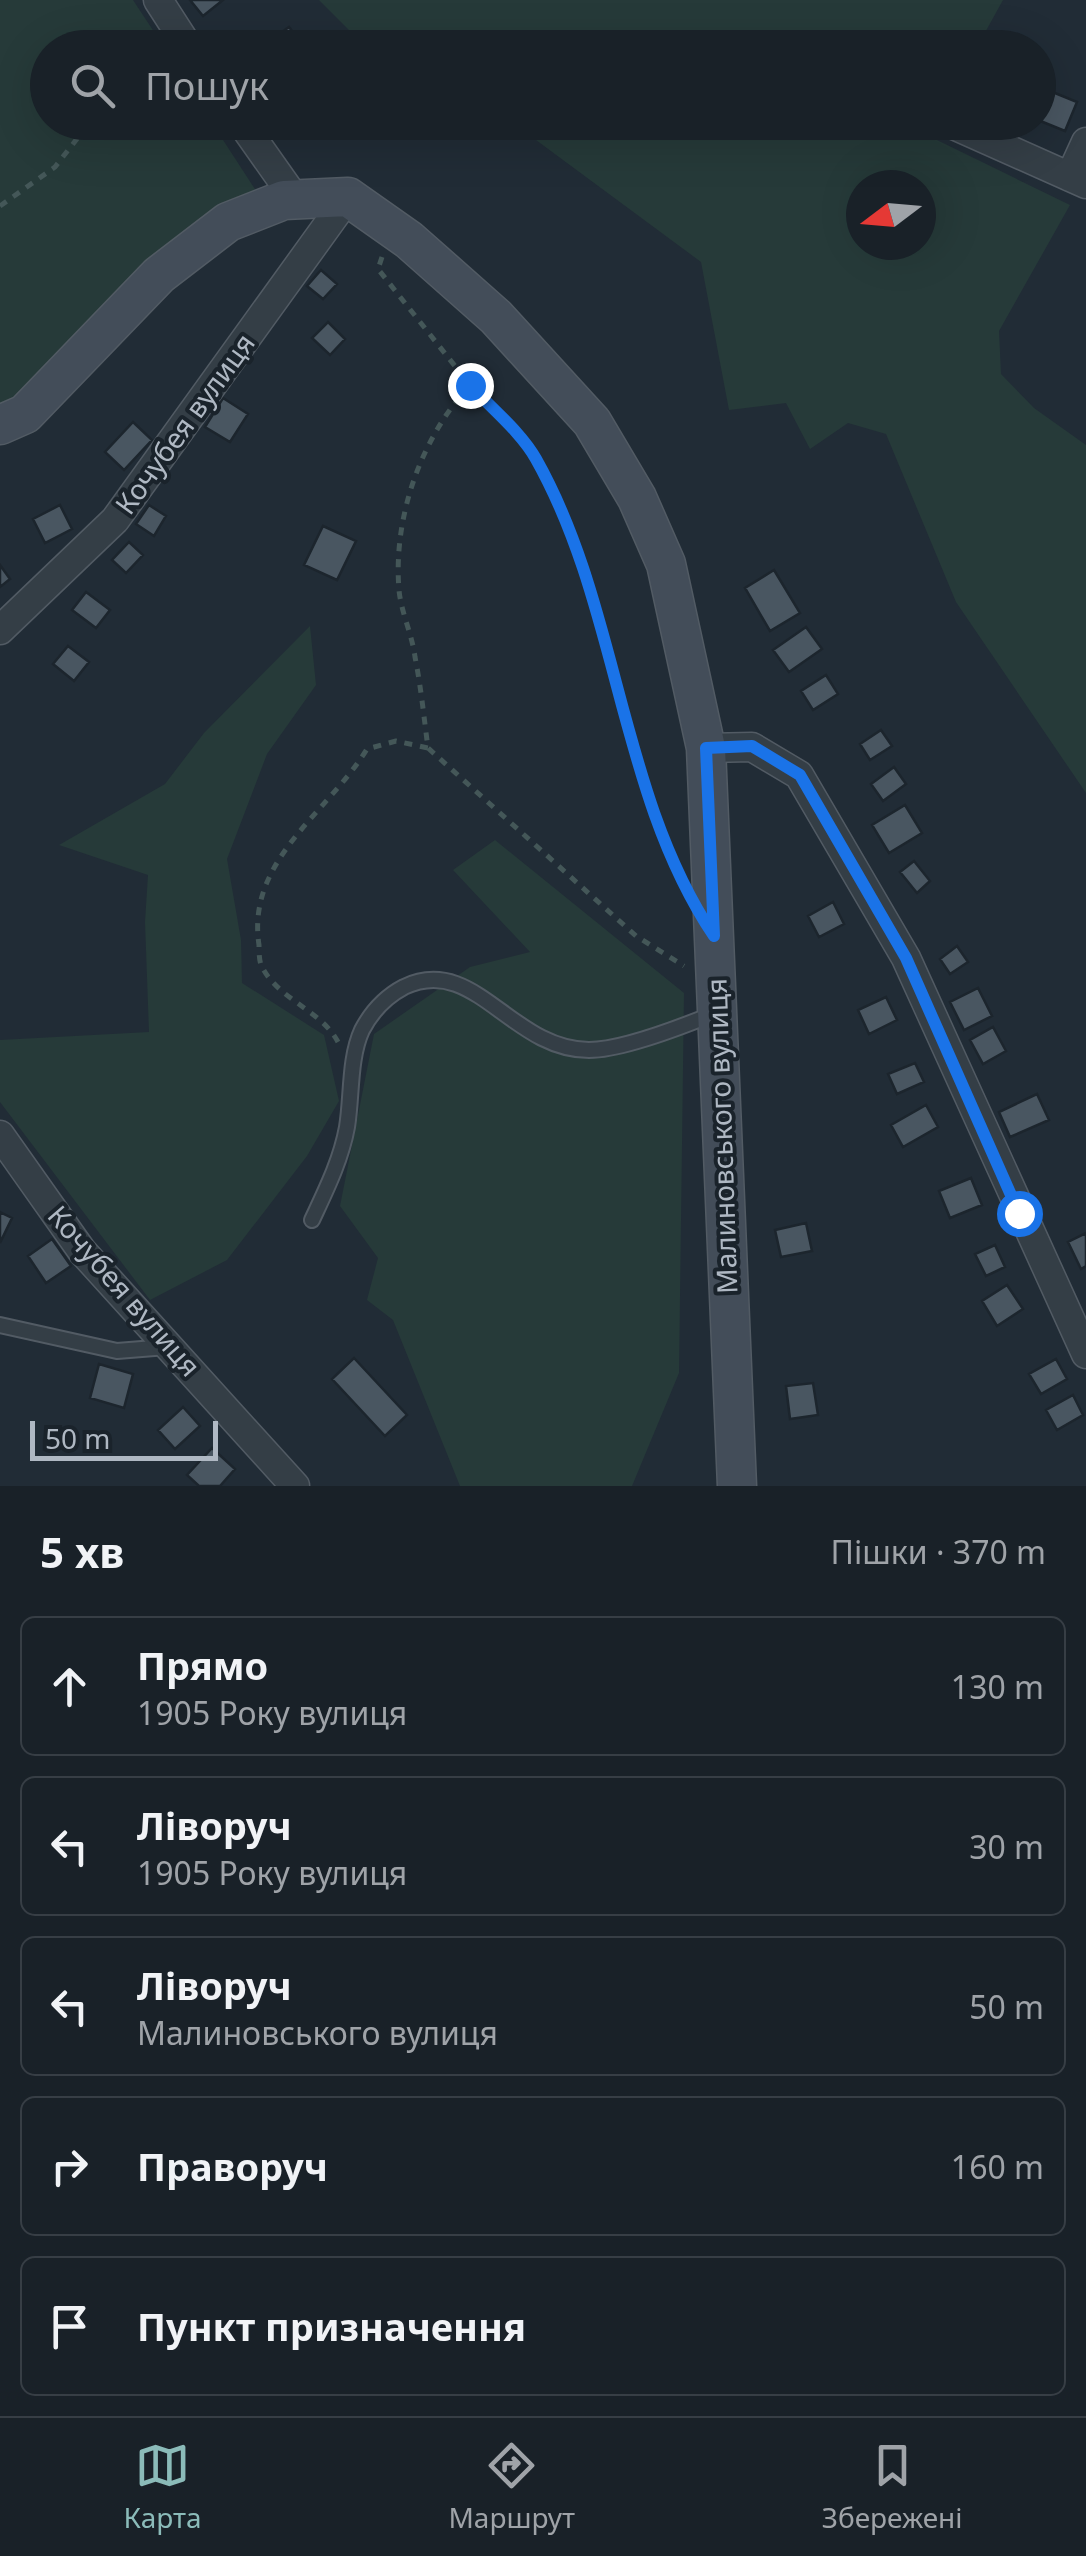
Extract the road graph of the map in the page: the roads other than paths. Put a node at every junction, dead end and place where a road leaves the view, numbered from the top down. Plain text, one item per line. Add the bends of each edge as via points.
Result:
1 (158, 0) edge
2 (177, 30) edge
3 (254, 140) edge
4 (988, 140) edge
5 (1086, 142) edge
6 (1078, 180) edge
7 (348, 197) junction
8 (296, 200) junction
9 (0, 426) edge
10 (0, 630) edge
11 (706, 748) junction
12 (717, 999) junction
13 (0, 1135) edge
14 (312, 1220) dead end
15 (0, 1325) edge
16 (173, 1346) junction
17 (1086, 1354) edge
18 (295, 1486) edge
19 (737, 1486) edge

1 - 2 street
3 - 8 street
4 - 6 street
5 - 6 street
7 - 8 main road
7 - 10 street, Кочубея вулиця via 114,520
7 - 11 main road, Малиновського вулиця via 496,316 592,422 666,564
8 - 9 main road via 228,222 159,274 24,414
11 - 12 main road, Малиновського вулиця
11 - 17 street via 752,746 800,775 906,958
12 - 14 lane via 678,1028 589,1050 524,1032 462,984 418,981 392,993 360,1034 340,1154
12 - 19 main road, Малиновського вулиця
13 - 16 street, Кочубея вулиця via 82,1251
15 - 16 lane via 117,1351
16 - 18 street, Кочубея вулиця

